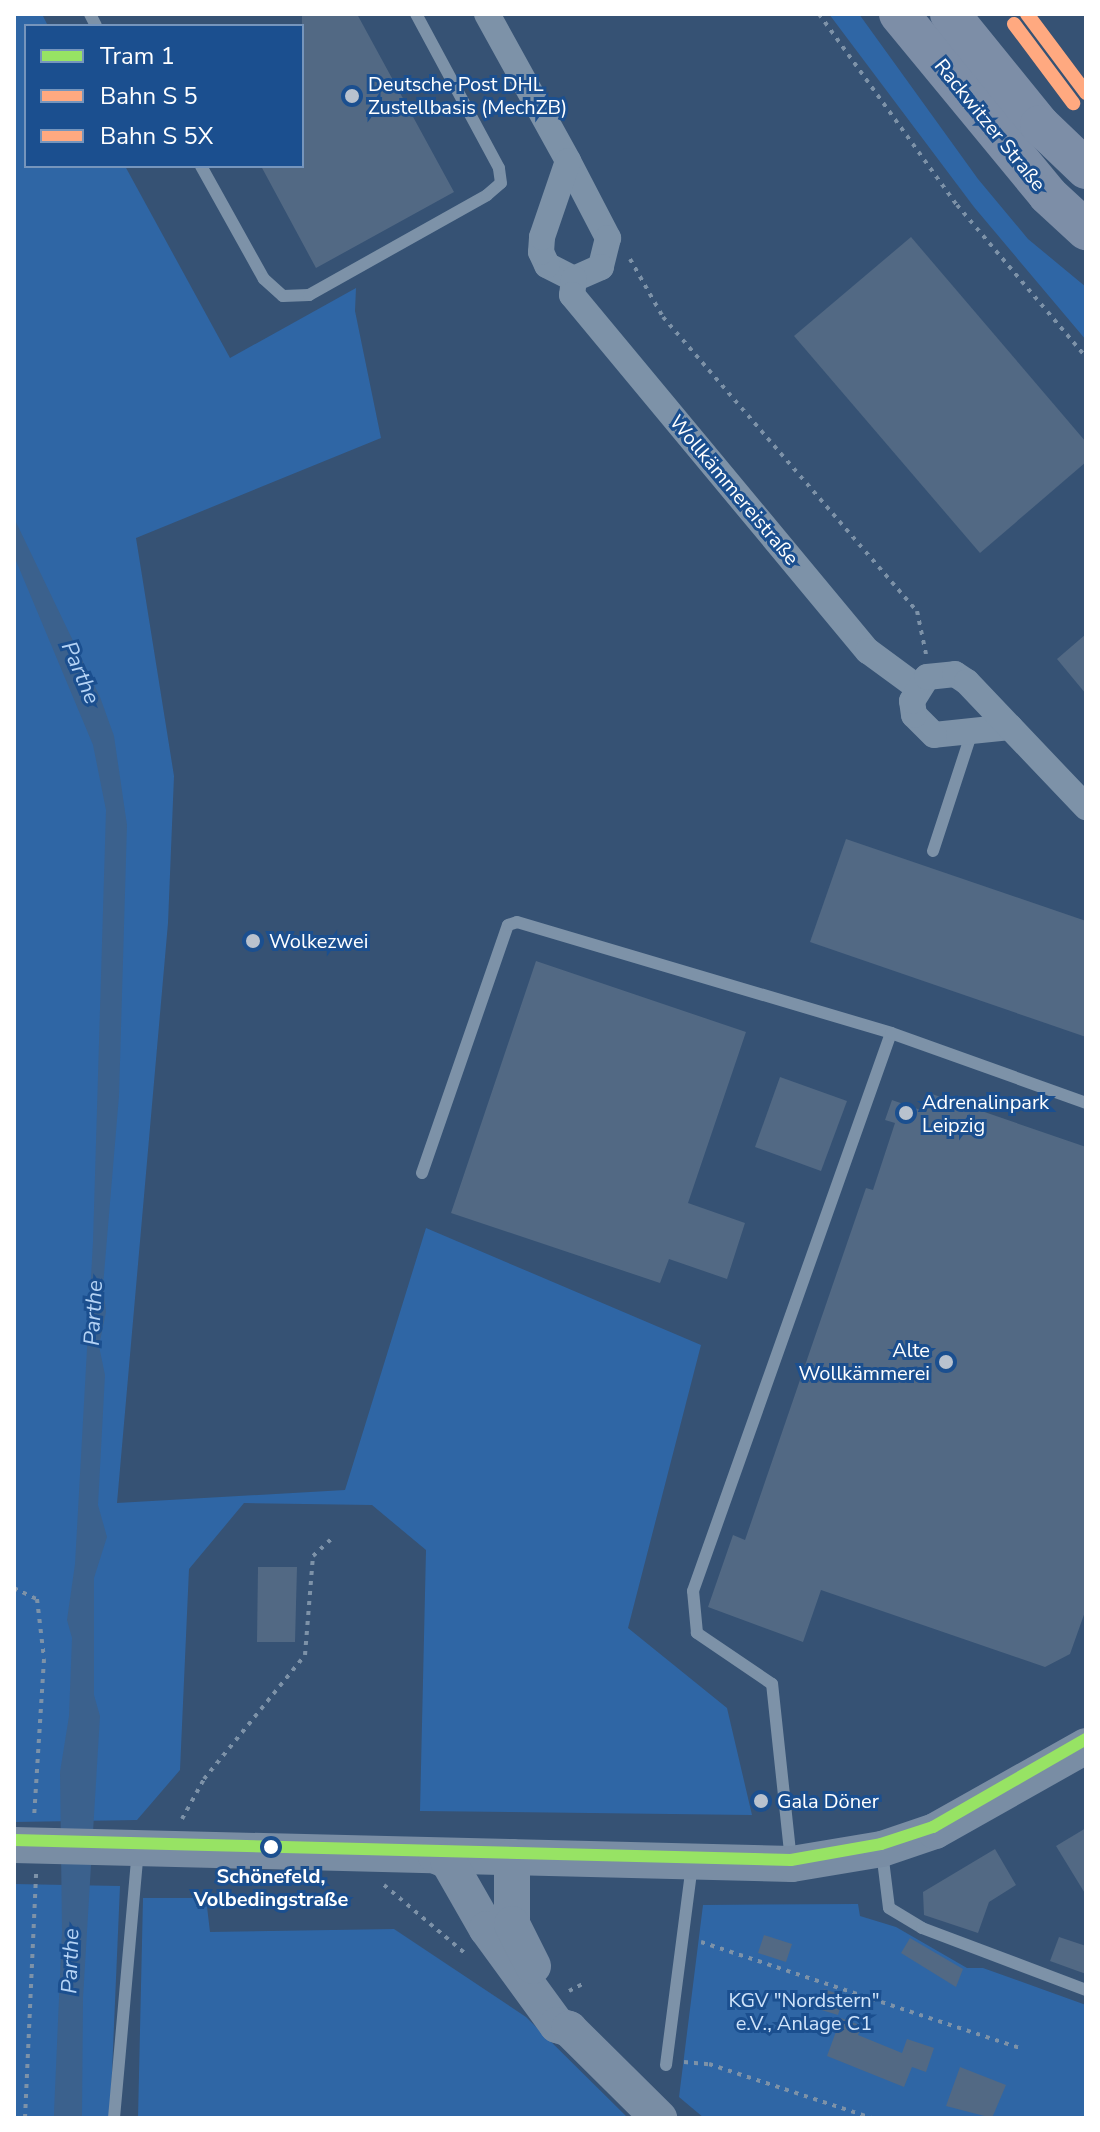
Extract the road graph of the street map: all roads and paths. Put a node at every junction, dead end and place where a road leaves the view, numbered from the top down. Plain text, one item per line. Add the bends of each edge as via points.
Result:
1 (416, 14) edge
2 (487, 14) edge
3 (819, 14) edge
4 (899, 14) edge
5 (950, 14) edge
6 (568, 161) junction
7 (202, 168) edge
8 (1086, 169) edge
9 (1086, 230) edge
10 (608, 238) junction
11 (574, 279) junction
12 (1086, 357) edge
13 (924, 681) junction
14 (1010, 727) junction
15 (972, 732) junction
16 (1086, 807) edge
17 (933, 851) dead end
18 (891, 1033) junction
19 (1086, 1103) edge
20 (422, 1173) dead end
21 (331, 1539) dead end
22 (14, 1588) edge
23 (1086, 1746) edge
24 (34, 1845) edge
25 (136, 1848) junction
26 (882, 1849) junction
27 (366, 1854) junction
28 (436, 1856) junction
29 (512, 1857) junction
30 (692, 1862) junction
31 (792, 1864) junction
32 (695, 1941) dead end
33 (472, 1958) dead end
34 (1086, 1990) edge
35 (569, 2029) junction
36 (1020, 2048) dead end
37 (672, 2063) joint
38 (25, 2118) edge
39 (114, 2118) edge
40 (659, 2118) edge
41 (871, 2118) edge

1 - 7 lane via 499,168 501,183 487,195 309,295 283,296 264,279
2 - 6 street
3 - 12 path via 957,205
4 - 9 main road, Rackwitzer Straße via 1048,195
5 - 8 main road, Rackwitzer Straße via 1040,125
6 - 10 street
6 - 11 street via 541,252 559,275
10 - 11 street via 601,267
10 - 13 path via 633,261 663,317 917,611
11 - 13 street, Wollkämmereistraße via 572,295 868,651
13 - 14 street, Wollkämmereistraße via 955,674
13 - 15 street via 912,701 921,727 948,737
14 - 15 street
14 - 16 street, Wollkämmereistraße
15 - 17 lane
18 - 19 lane
18 - 20 lane via 517,922 508,925
18 - 31 lane via 693,1591 697,1633 772,1684
21 - 25 path via 313,1556 305,1655 204,1779
22 - 24 path via 37,1599 44,1659
23 - 26 main road via 980,1809
24 - 25 main road
24 - 38 path via 38,1887
25 - 27 main road
25 - 39 lane
26 - 31 main road
26 - 34 lane via 889,1908 963,1945
27 - 28 main road
27 - 33 path via 388,1892
28 - 29 main road
28 - 35 main road via 448,1861 487,1929 546,2013
29 - 30 main road
29 - 35 main road via 515,1936 567,2014
30 - 31 main road
30 - 37 lane
32 - 36 path
35 - 40 main road
37 - 41 path via 709,2064

